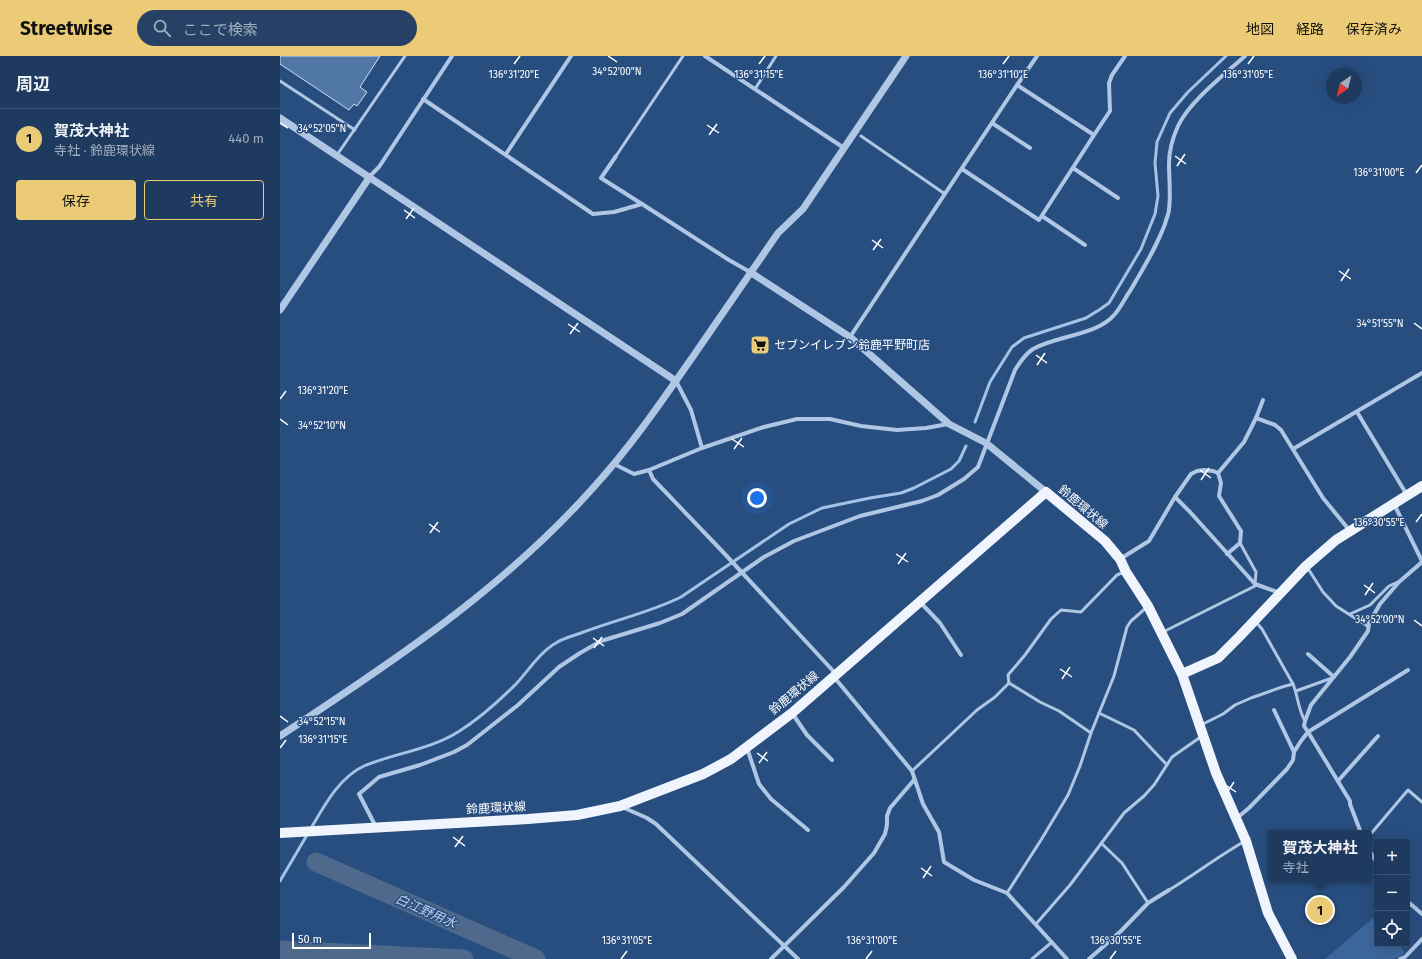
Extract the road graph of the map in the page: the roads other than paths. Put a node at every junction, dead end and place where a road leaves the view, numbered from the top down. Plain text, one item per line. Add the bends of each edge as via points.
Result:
1 (405, 56) edge
2 (452, 56) edge
3 (572, 56) edge
4 (683, 56) edge
5 (705, 56) edge
6 (776, 56) edge
7 (906, 56) edge
8 (1037, 56) edge
9 (1125, 56) edge
10 (1245, 56) edge
11 (280, 81) edge
12 (1017, 85) junction
13 (754, 89) junction
14 (423, 99) junction
15 (280, 118) edge
16 (992, 123) junction
17 (354, 130) junction
18 (1094, 135) junction
19 (861, 136) dead end
20 (844, 148) junction
21 (1030, 148) dead end
22 (506, 154) junction
23 (336, 156) junction
24 (616, 156) joint
25 (1073, 168) junction
26 (962, 169) junction
27 (369, 178) junction
28 (945, 194) junction
29 (1118, 198) dead end
30 (642, 204) junction
31 (1042, 216) junction
32 (1085, 245) dead end
33 (750, 272) junction
34 (280, 310) edge
35 (850, 337) junction
36 (1422, 373) edge
37 (676, 381) junction
38 (1263, 400) dead end
39 (1357, 412) junction
40 (1256, 418) junction
41 (949, 424) junction
42 (986, 443) junction
43 (702, 448) junction
44 (1293, 450) junction
45 (614, 464) junction
46 (648, 470) junction
47 (1218, 473) junction
48 (1422, 486) edge
49 (1046, 492) junction
50 (1407, 495) junction
51 (1175, 498) junction
52 (1394, 504) junction
53 (1350, 532) junction
54 (1240, 544) junction
55 (1227, 554) junction
56 (1120, 559) junction
57 (1422, 562) edge
58 (1306, 566) junction
59 (1126, 572) junction
60 (742, 573) junction
61 (1399, 582) junction
62 (1256, 584) junction
63 (1280, 593) junction
64 (919, 602) junction
65 (1148, 606) junction
66 (1350, 614) junction
67 (1255, 620) junction
68 (1370, 627) junction
69 (1162, 633) junction
70 (1308, 654) dead end
71 (961, 655) dead end
72 (1408, 670) dead end
73 (1182, 674) junction
74 (835, 676) junction
75 (1333, 677) junction
76 (1009, 683) junction
77 (1293, 684) junction
78 (1296, 691) junction
79 (1274, 710) dead end
80 (792, 713) junction
81 (1098, 713) junction
82 (1305, 721) junction
83 (1201, 731) junction
84 (1308, 732) junction
85 (1091, 733) junction
86 (280, 736) edge
87 (1378, 736) dead end
88 (748, 748) junction
89 (1294, 752) junction
90 (832, 760) dead end
91 (1167, 765) junction
92 (912, 771) junction
93 (914, 780) junction
94 (1338, 781) junction
95 (1422, 802) edge
96 (620, 806) junction
97 (1236, 818) junction
98 (376, 827) junction
99 (808, 830) dead end
100 (1360, 830) edge
101 (1372, 832) edge
102 (284, 833) edge
103 (1246, 841) junction
104 (1102, 843) junction
105 (1169, 890) joint
106 (1007, 893) junction
107 (1148, 903) junction
108 (1410, 904) edge
109 (1422, 914) edge
110 (1036, 924) junction
111 (1422, 939) edge
112 (1052, 942) junction
113 (784, 946) junction
114 (771, 959) edge
115 (798, 959) edge
116 (1032, 959) edge
117 (1067, 959) edge
118 (1089, 959) edge
119 (1291, 959) edge
120 (1400, 959) edge

1 - 17 lane
2 - 14 street
3 - 22 street
4 - 24 lane
5 - 13 street
6 - 13 lane
7 - 20 street
8 - 12 street
9 - 18 street via 1112,74 1109,83 1110,111
10 - 42 street via 1194,104 1178,127 1169,163 1169,211 1148,262 1115,314 1095,328 1032,349 1015,370
11 - 17 lane
12 - 16 street
12 - 18 street
13 - 20 street
14 - 22 street
14 - 27 street via 379,167
15 - 23 street
16 - 21 street
16 - 26 street
17 - 23 lane
18 - 25 street
19 - 28 lane
20 - 33 street via 803,209 778,233
22 - 30 street via 594,214 614,212
23 - 27 street
24 - 30 street via 601,178
25 - 29 street
25 - 31 street
26 - 28 street
26 - 31 street via 1039,220
27 - 34 street
27 - 37 street
28 - 35 street
30 - 33 street
31 - 32 street
33 - 35 street
33 - 37 street
35 - 41 street
36 - 39 street
37 - 43 street via 691,410
37 - 45 street
38 - 40 street
39 - 44 street
39 - 50 street
40 - 44 street via 1281,430
40 - 47 street via 1244,442
41 - 42 street
41 - 43 street via 897,430 830,419 797,419
42 - 49 street
42 - 60 street via 978,467 973,473 938,494 911,504 860,516 794,541 764,557
43 - 46 street
44 - 53 street via 1323,498
45 - 46 street via 634,474
45 - 86 street via 543,539 433,632
46 - 60 street via 653,479
47 - 51 street via 1213,470 1196,471
47 - 54 street via 1221,483 1219,496 1241,531
48 - 50 main road
49 - 56 main road, 鈴鹿環状線 via 1105,541
49 - 64 main road, 鈴鹿環状線
50 - 52 main road
51 - 55 street
51 - 56 street via 1149,540
52 - 53 main road
52 - 57 street
53 - 58 main road via 1336,540
54 - 55 street
54 - 62 lane via 1256,572
55 - 62 street
56 - 59 main road, 鈴鹿環状線
57 - 61 street
58 - 63 main road
58 - 66 lane via 1329,600
59 - 65 main road, 鈴鹿環状線
59 - 76 lane via 1118,575 1081,612 1061,610 1051,619 1008,675
60 - 74 street
60 - 98 street via 682,614 601,641 580,653 559,667 518,705 467,745 420,765 379,777 359,794
61 - 66 lane via 1389,586 1370,605
61 - 68 street via 1380,604 1369,623
62 - 63 street
62 - 69 lane
63 - 67 main road
64 - 71 street via 940,623
64 - 74 main road, 鈴鹿環状線
65 - 69 main road, 鈴鹿環状線
65 - 81 lane via 1131,620 1127,627 1114,676
66 - 68 lane
67 - 73 main road via 1218,658
67 - 77 lane
68 - 75 street
69 - 73 main road, 鈴鹿環状線
70 - 75 street
72 - 84 street
73 - 83 main road, 鈴鹿環状線
74 - 80 main road, 鈴鹿環状線
74 - 92 street
75 - 78 lane
75 - 82 street via 1311,705
76 - 85 lane via 1059,711
76 - 92 lane
77 - 78 lane
77 - 83 lane via 1235,705
78 - 82 lane via 1300,713
79 - 89 street
80 - 88 main road, 鈴鹿環状線
80 - 90 street via 807,736
81 - 85 lane
81 - 91 lane via 1134,730
82 - 84 street via 1304,726
83 - 91 lane
83 - 97 main road, 鈴鹿環状線
84 - 89 street
84 - 94 street
85 - 106 lane via 1068,795
87 - 94 street
88 - 96 main road, 鈴鹿環状線 via 702,774
88 - 99 street via 759,784 771,799
89 - 97 street via 1288,769
91 - 104 lane via 1144,796 1124,813
92 - 93 street
93 - 106 street via 923,804 939,832 944,862 974,880
93 - 113 street via 890,808 885,834 874,853 844,887
94 - 100 street via 1350,801
95 - 101 lane via 1408,790
96 - 98 main road, 鈴鹿環状線 via 577,815 528,820
96 - 113 street via 656,824
97 - 103 main road, 鈴鹿環状線
98 - 102 main road, 鈴鹿環状線
103 - 105 lane
103 - 119 main road, 鈴鹿環状線 via 1268,913
104 - 107 lane via 1122,863
104 - 110 lane
105 - 107 street
106 - 110 street
107 - 118 street
108 - 109 street
110 - 112 street
111 - 120 street
112 - 116 lane
112 - 117 street
113 - 114 street
113 - 115 street

